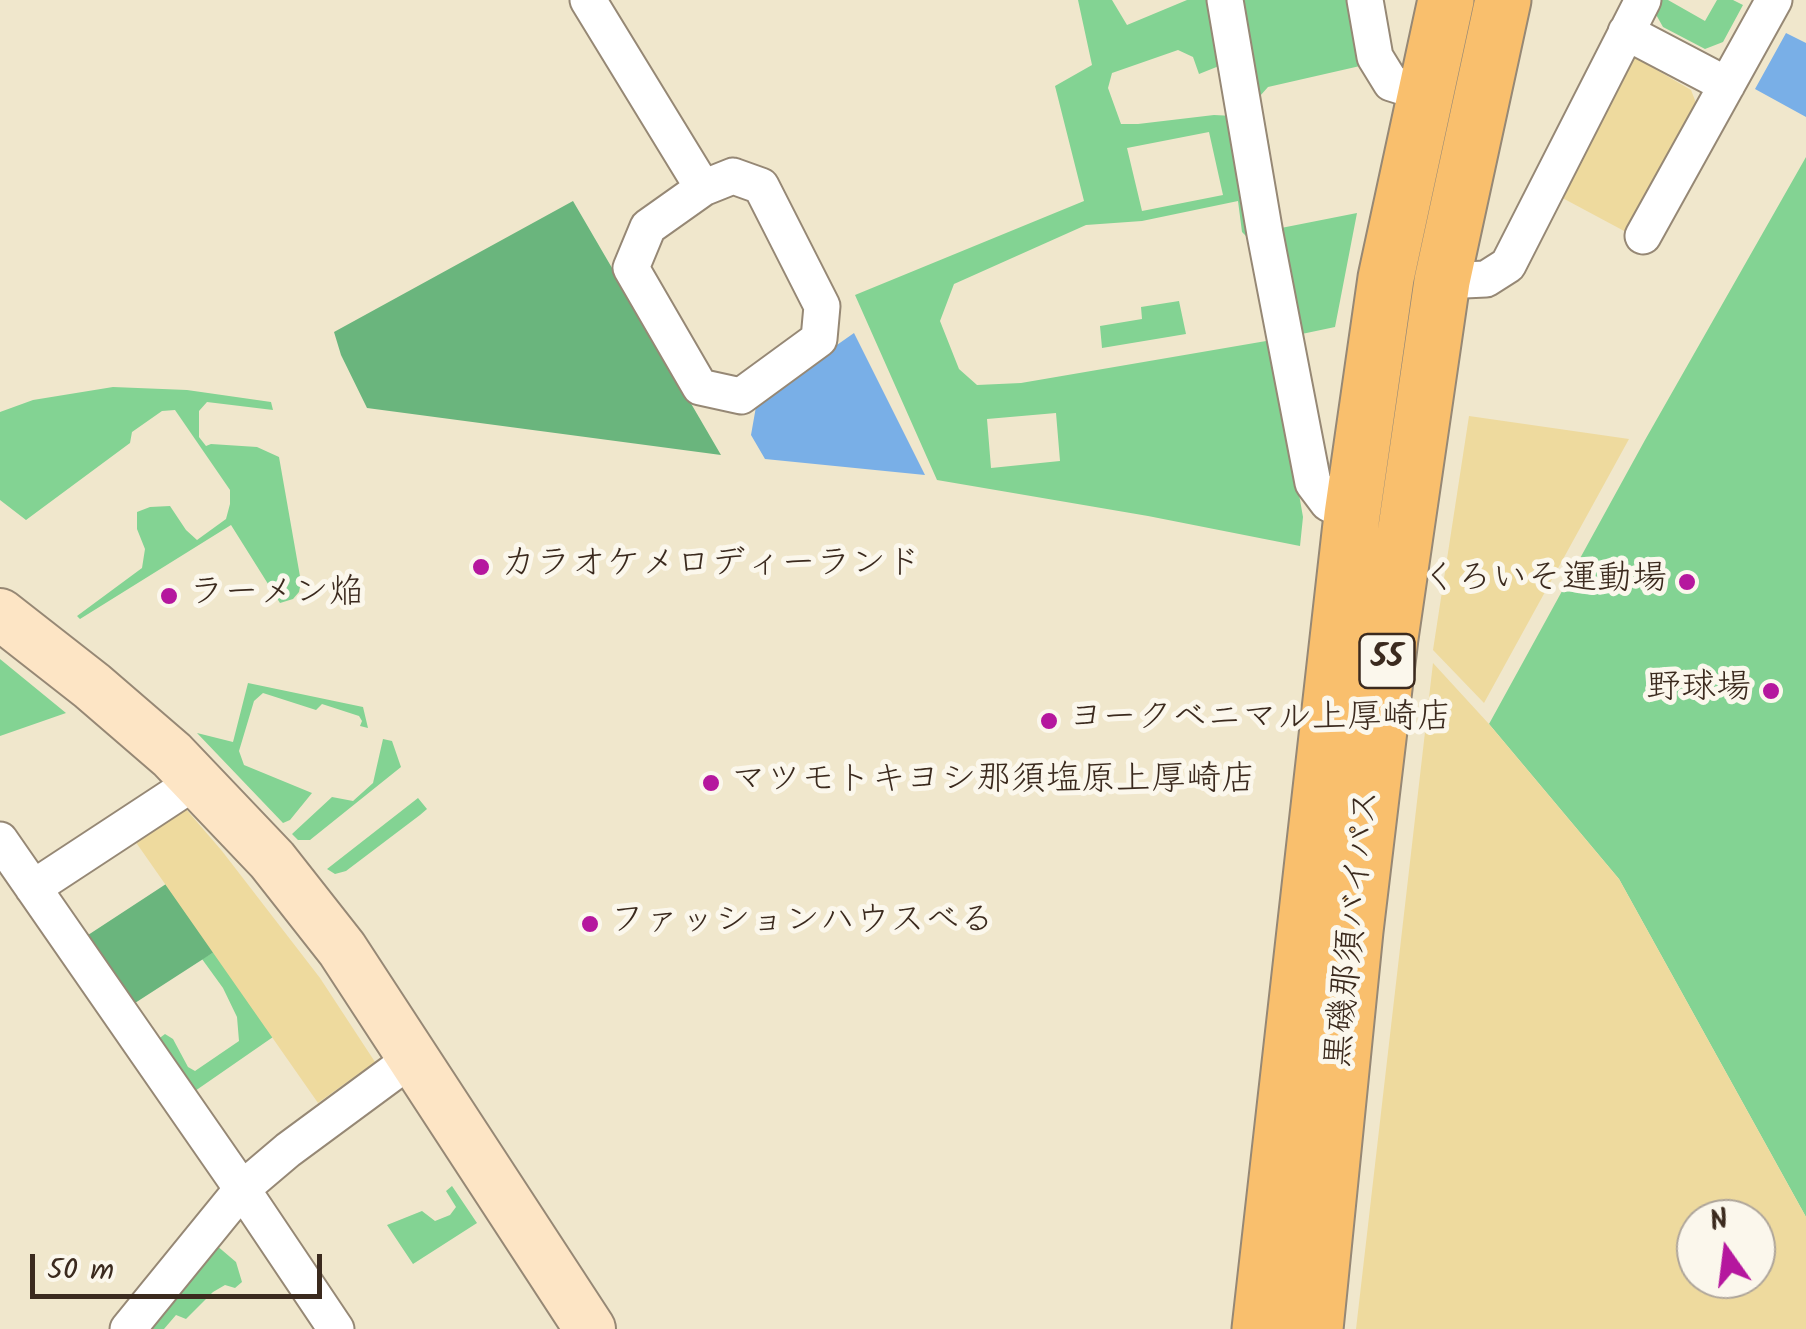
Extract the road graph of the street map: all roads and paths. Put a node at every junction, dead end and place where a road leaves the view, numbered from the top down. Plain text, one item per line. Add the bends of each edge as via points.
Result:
1 (588, 0) edge
2 (1225, 0) edge
3 (1365, 0) edge
4 (1446, 0) edge
5 (1503, 0) edge
6 (1643, 0) edge
7 (1774, 0) edge
8 (1626, 32) junction
9 (1726, 85) junction
10 (1426, 94) junction
11 (704, 188) junction
12 (1643, 236) dead end
13 (1442, 280) junction
14 (1352, 515) junction
15 (0, 614) edge
16 (196, 780) junction
17 (0, 840) edge
18 (33, 888) junction
19 (414, 1057) junction
20 (242, 1188) junction
21 (128, 1329) edge
22 (336, 1329) edge
23 (590, 1329) edge
24 (1260, 1329) edge
25 (1315, 1329) edge

1 - 11 street
2 - 14 street via 1313,483 1328,503
3 - 10 street via 1375,57 1391,83
4 - 10 main road, 黒磯那須バイパス / 55
5 - 13 main road, 黒磯那須バイパス / 55
6 - 8 street
7 - 9 street
8 - 9 street
8 - 13 street via 1508,265 1486,279
9 - 12 street
10 - 14 main road, 黒磯那須バイパス / 55 via 1386,278
11 - 11 street via 733,176 761,186 822,306 819,340 742,396 700,387 631,268 648,227
13 - 25 main road, 黒磯那須バイパス / 55 via 1385,677
14 - 24 main road, 黒磯那須バイパス / 55
15 - 16 street
16 - 18 street
16 - 19 street via 295,889
17 - 18 street
18 - 20 street
19 - 20 street
19 - 23 street
20 - 21 street
20 - 22 street

